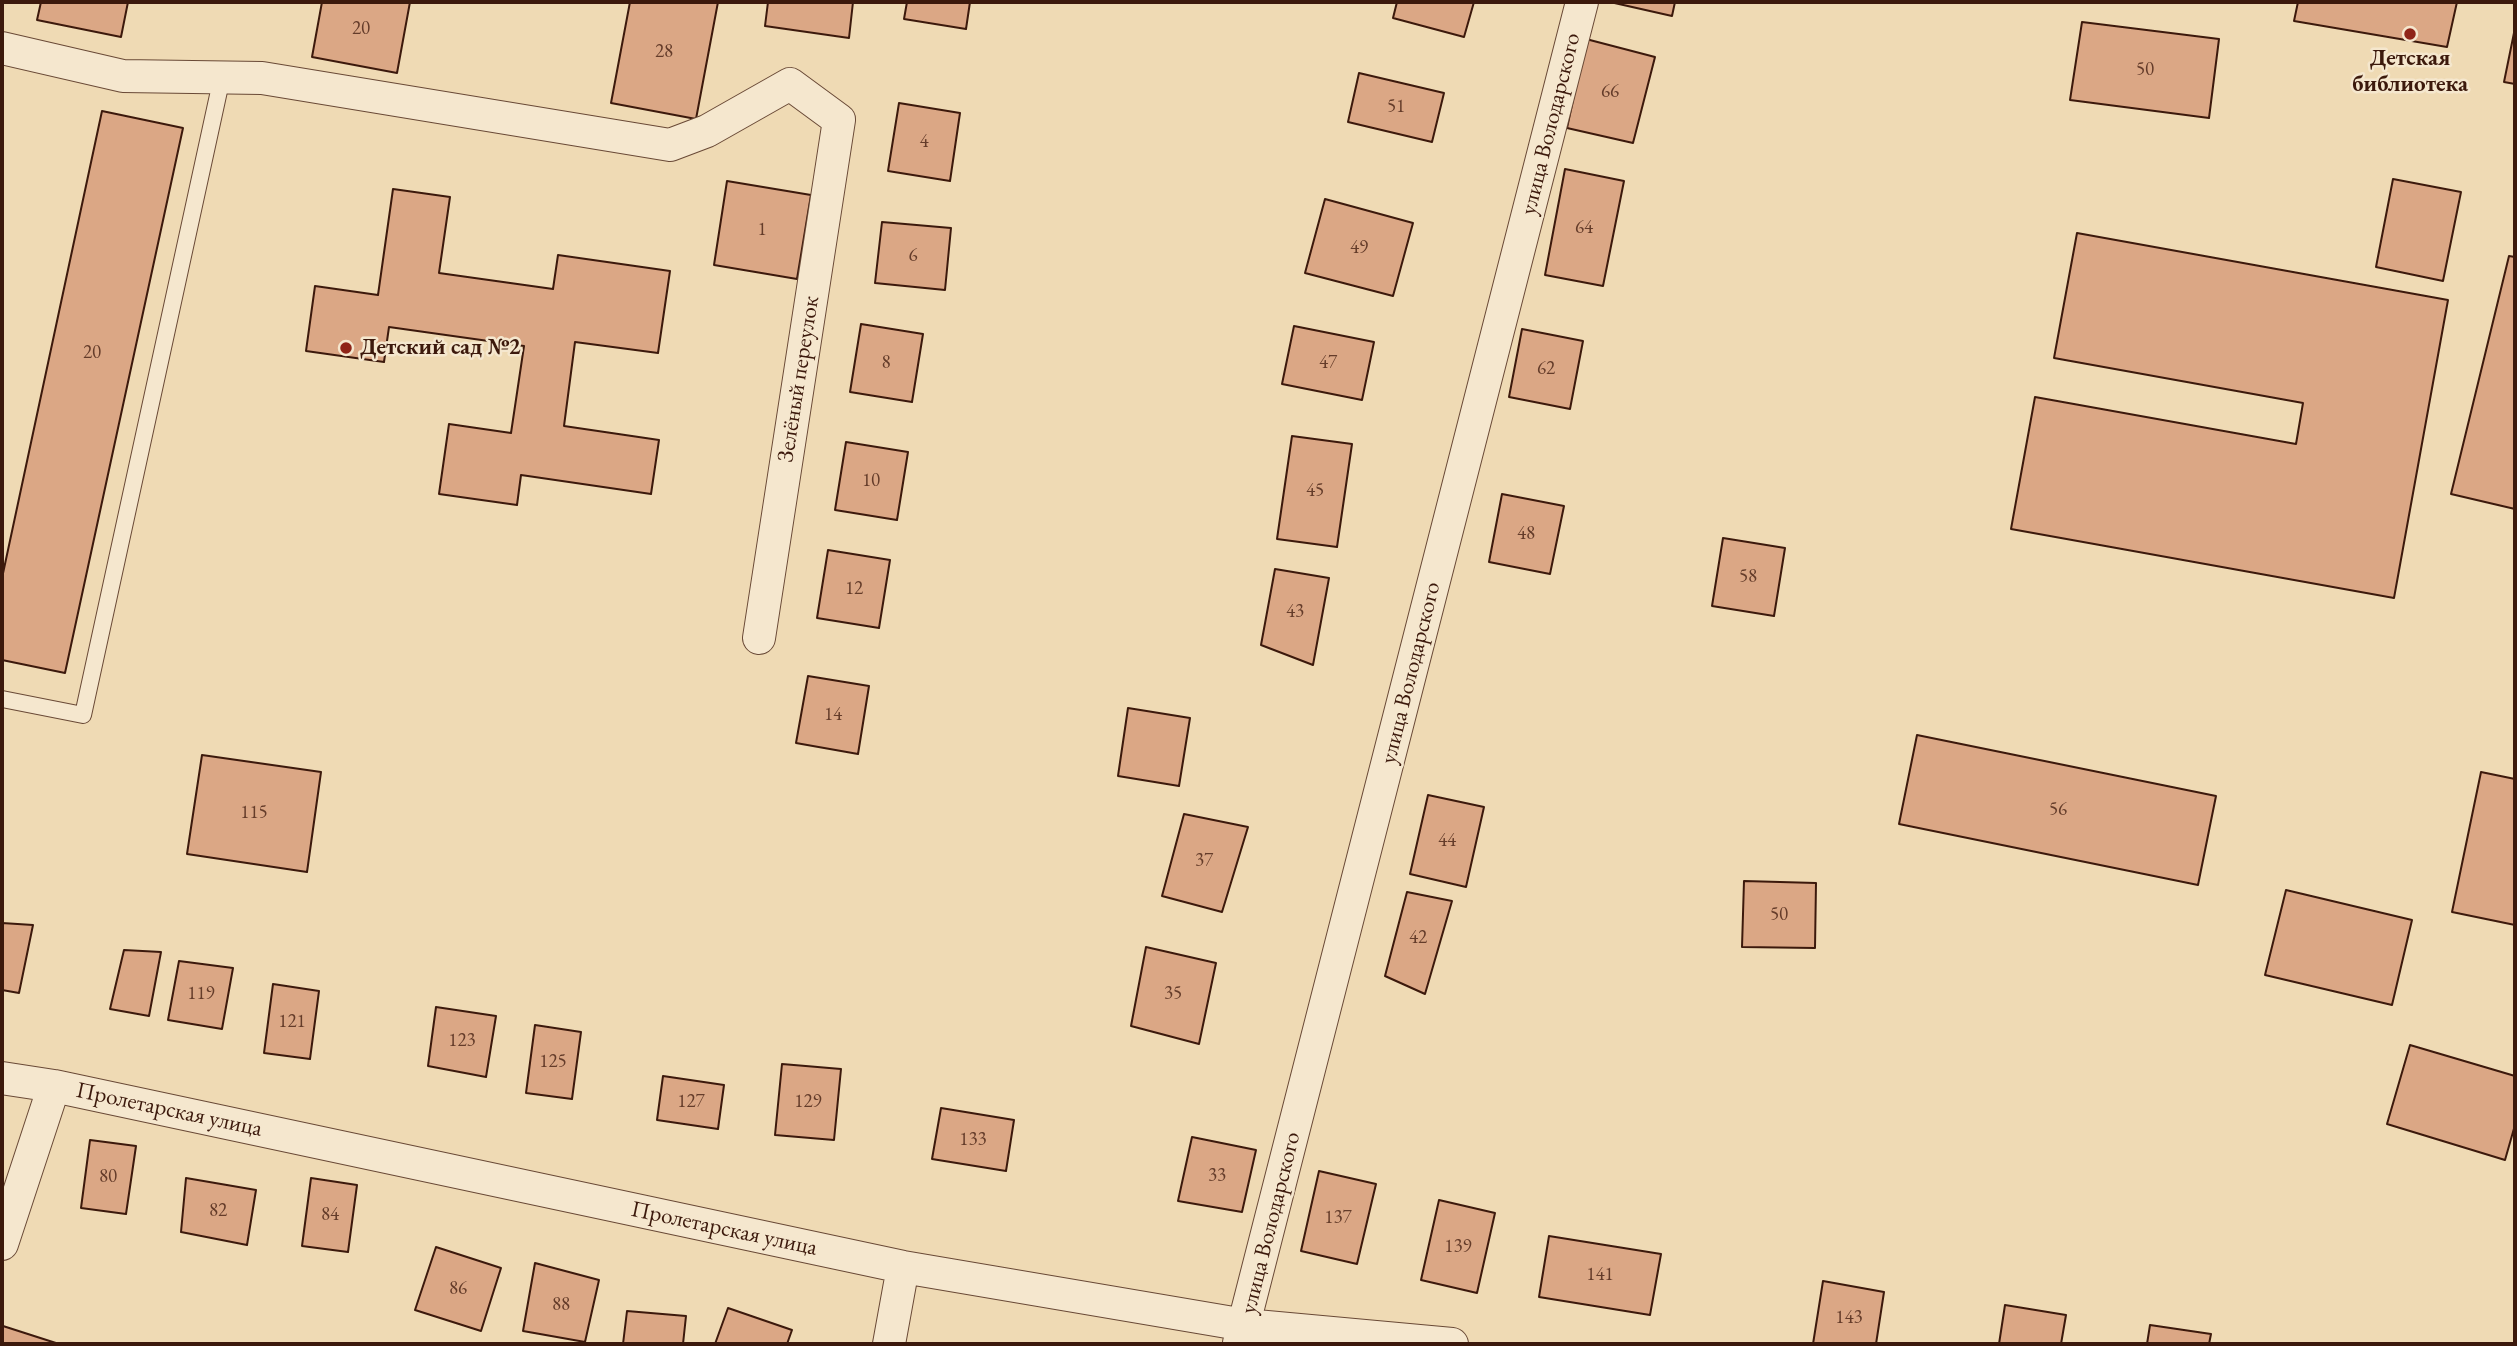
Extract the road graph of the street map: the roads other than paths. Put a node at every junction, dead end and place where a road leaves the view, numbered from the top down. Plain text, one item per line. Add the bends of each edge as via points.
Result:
1 (1582, 2) edge
2 (2, 48) edge
3 (222, 77) junction
4 (759, 638) dead end
5 (2, 699) edge
6 (2, 1078) edge
7 (54, 1086) junction
8 (2, 1244) edge
9 (903, 1267) junction
10 (1242, 1334) edge
11 (889, 1344) edge
12 (1452, 1344) edge

1 - 10 street, улица Володарского
2 - 3 street via 123,76
3 - 4 street, Зелёный переулок via 262,78 670,145 707,131 790,84 839,120
3 - 5 lane via 83,715
6 - 7 street, Пролетарская улица
7 - 8 street
7 - 9 street, Пролетарская улица
9 - 10 street, Пролетарская улица
9 - 11 street
10 - 12 street, Пролетарская улица

